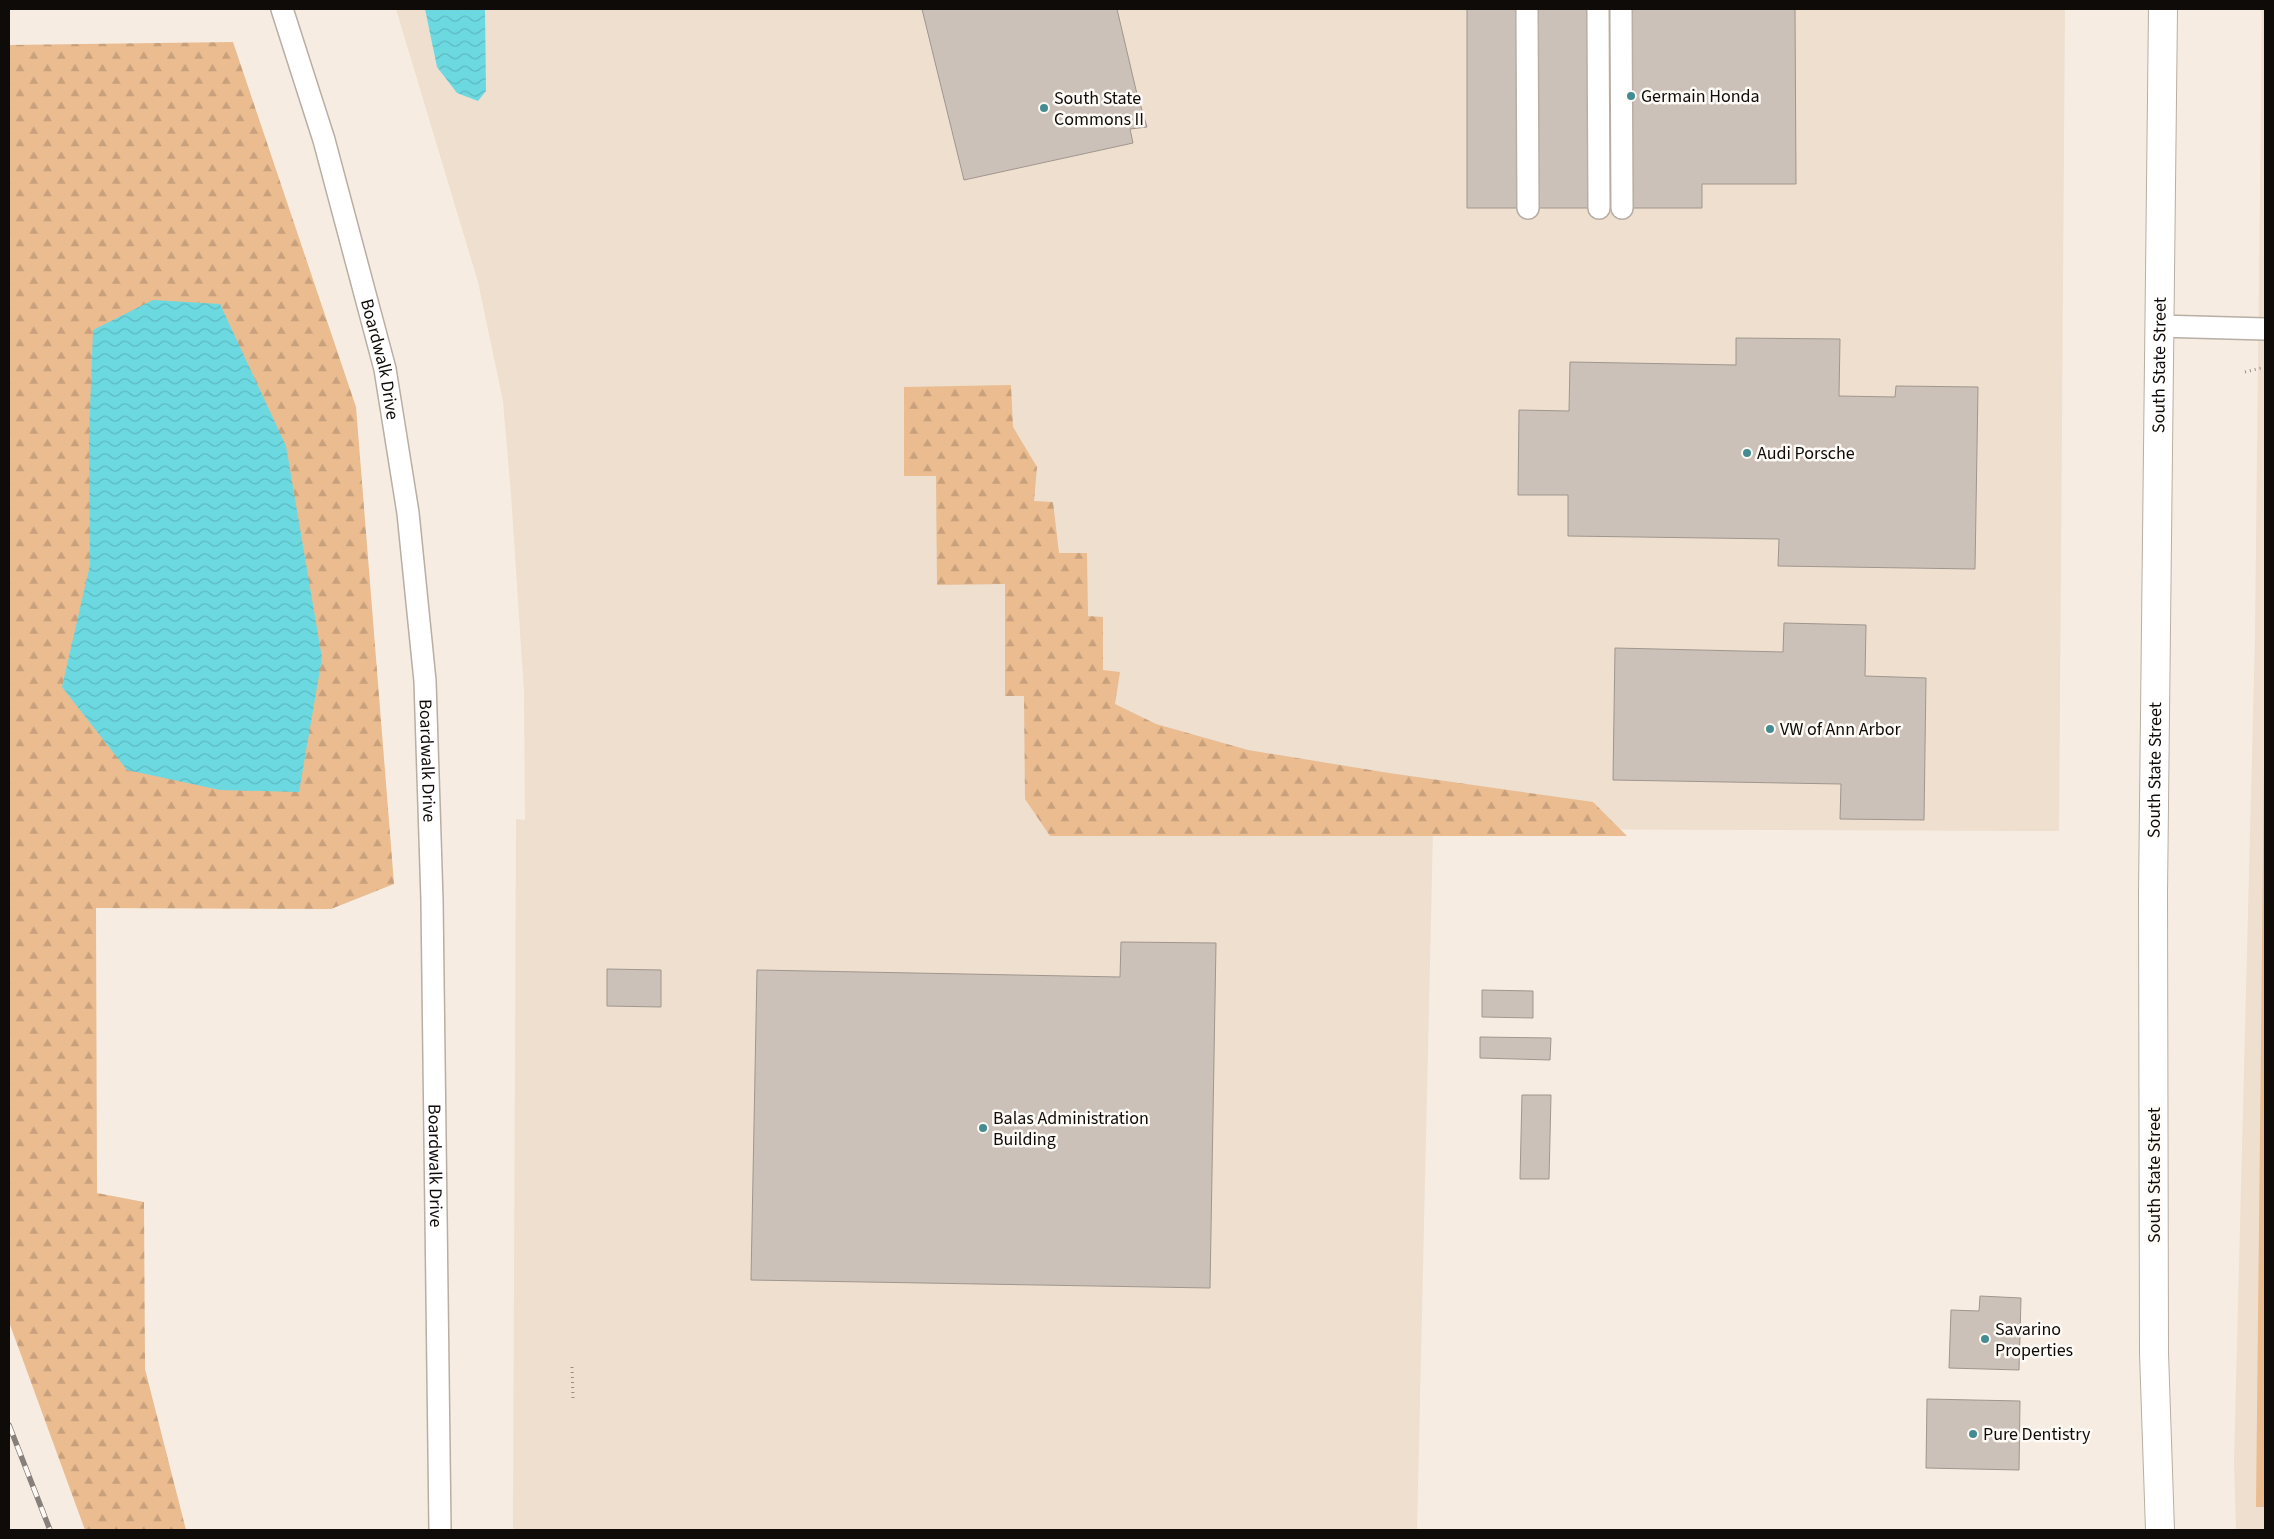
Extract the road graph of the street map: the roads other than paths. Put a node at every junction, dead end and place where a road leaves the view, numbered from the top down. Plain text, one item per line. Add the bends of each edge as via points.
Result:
1 (282, 9) edge
2 (1527, 9) edge
3 (1598, 9) edge
4 (1621, 9) edge
5 (2163, 9) edge
6 (1528, 208) dead end
7 (1599, 208) dead end
8 (1622, 208) dead end
9 (2159, 326) junction
10 (2265, 329) edge
11 (440, 1530) edge
12 (2160, 1530) edge

1 - 11 lane, Boardwalk Drive via 324,140 385,369 408,513 425,681 432,890
2 - 6 lane
3 - 7 lane
4 - 8 lane
5 - 9 main road, South State Street
9 - 10 lane
9 - 12 main road, South State Street via 2153,893 2154,1353

